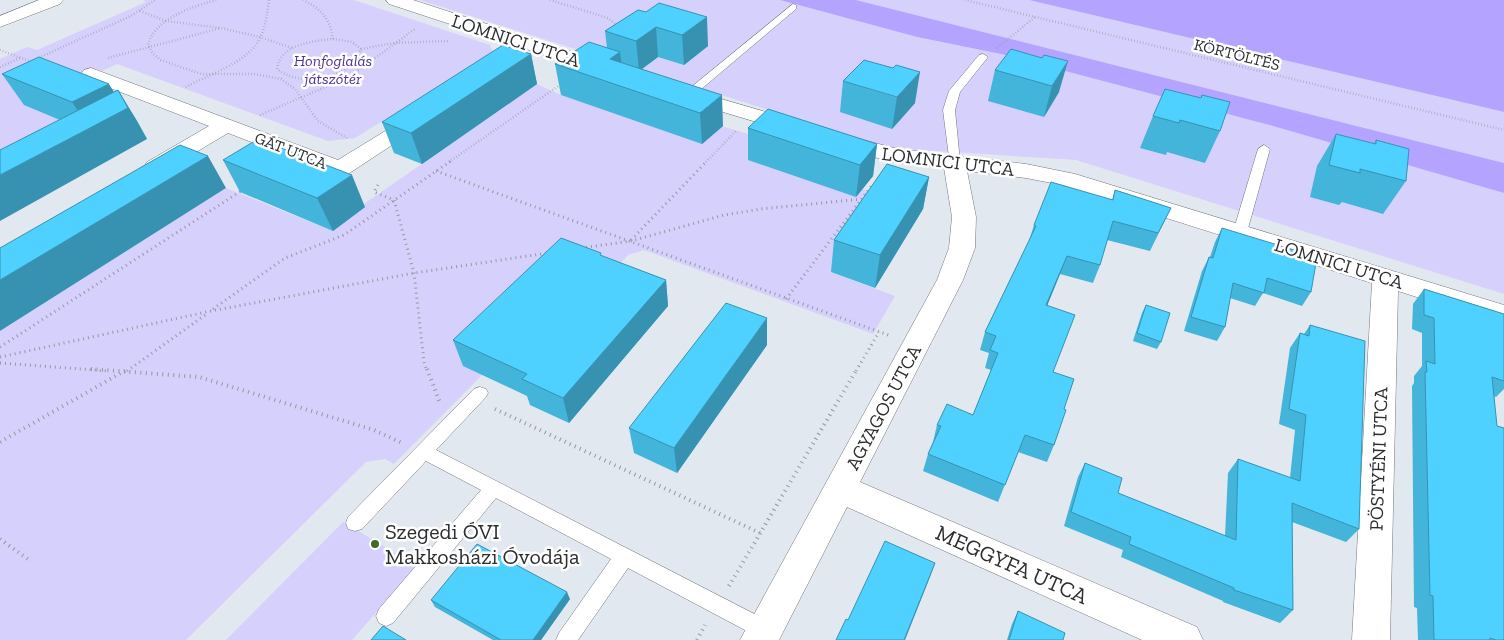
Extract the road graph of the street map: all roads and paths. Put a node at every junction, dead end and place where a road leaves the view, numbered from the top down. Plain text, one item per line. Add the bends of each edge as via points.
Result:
1 (54, 0) edge
2 (155, 0) edge
3 (216, 0) edge
4 (303, 0) edge
5 (394, 0) edge
6 (551, 0) edge
7 (965, 0) edge
8 (793, 7) dead end
9 (140, 11) junction
10 (1035, 17) junction
11 (166, 21) junction
12 (0, 22) edge
13 (221, 28) junction
14 (620, 32) edge
15 (333, 39) junction
16 (456, 42) dead end
17 (396, 43) junction
18 (531, 45) junction
19 (149, 48) junction
20 (292, 48) junction
21 (362, 49) junction
22 (0, 50) edge
23 (983, 57) joint
24 (21, 58) junction
25 (512, 58) edge
26 (31, 62) junction
27 (589, 64) junction
28 (40, 65) edge
29 (1, 67) edge
30 (97, 67) joint
31 (625, 76) edge
32 (286, 77) junction
33 (282, 79) junction
34 (679, 92) joint
35 (302, 97) junction
36 (440, 104) edge
37 (752, 114) junction
38 (231, 127) junction
39 (1504, 130) edge
40 (372, 149) junction
41 (1264, 149) dead end
42 (897, 156) junction
43 (954, 162) junction
44 (436, 171) junction
45 (135, 178) edge
46 (378, 185) dead end
47 (244, 189) edge
48 (861, 199) junction
49 (394, 200) junction
50 (1240, 232) junction
51 (631, 241) junction
52 (576, 248) edge
53 (558, 251) edge
54 (414, 273) junction
55 (1384, 277) junction
56 (786, 299) junction
57 (211, 311) junction
58 (1504, 314) edge
59 (878, 332) junction
60 (916, 345) junction
61 (0, 347) edge
62 (0, 357) edge
63 (0, 363) edge
64 (126, 371) junction
65 (477, 397) joint
66 (444, 430) junction
67 (0, 442) edge
68 (424, 452) junction
69 (494, 488) junction
70 (840, 488) junction
71 (355, 523) dead end
72 (760, 533) junction
73 (0, 539) edge
74 (625, 556) junction
75 (29, 560) dead end
76 (717, 605) junction
77 (386, 616) dead end
78 (762, 635) edge
79 (566, 640) edge
80 (696, 640) edge
81 (1184, 640) edge
82 (1371, 640) edge

1 - 12 street
2 - 9 path
3 - 11 path via 188,9
4 - 15 path via 326,14 331,22
5 - 18 street, LOMNICI UTCA
6 - 14 path via 608,18
7 - 10 path, KÖRTÖLTÉS
8 - 34 lane
9 - 11 path
9 - 26 path
10 - 23 path
10 - 39 path, KÖRTÖLTÉS
11 - 13 path
11 - 19 path via 155,30
13 - 19 path
13 - 20 path
15 - 20 path
15 - 21 path via 352,42
16 - 17 path
17 - 21 path
17 - 35 path via 349,77
18 - 25 street
18 - 27 street, LOMNICI UTCA
19 - 30 path
19 - 33 path via 162,61 207,76 259,74
20 - 32 path via 276,64 280,74
21 - 32 path via 355,64 330,76 314,79
22 - 24 path
23 - 43 lane via 955,91 949,110
24 - 26 path
24 - 29 path
26 - 28 path
27 - 31 street, LOMNICI UTCA
27 - 44 path
30 - 38 street, GÁT UTCA
32 - 33 path
33 - 35 path
34 - 37 street, LOMNICI UTCA
35 - 38 path
35 - 40 path via 309,111 325,127
36 - 40 street, GÁT UTCA
37 - 42 street, LOMNICI UTCA
37 - 51 path
38 - 40 street, GÁT UTCA via 340,169
38 - 45 street
41 - 50 lane
42 - 43 street, LOMNICI UTCA
42 - 48 path
43 - 50 street, LOMNICI UTCA via 1067,179
43 - 60 street, AGYAGOS UTCA via 964,216 962,248 950,280
44 - 49 path
44 - 51 path
46 - 49 path via 374,192
47 - 61 path
48 - 51 path via 724,215
48 - 56 path
49 - 54 path
49 - 57 path via 344,235 285,258
50 - 55 street, LOMNICI UTCA
51 - 52 path
51 - 56 path
53 - 54 path
54 - 57 path
54 - 66 path via 424,362 443,412
55 - 58 street, LOMNICI UTCA
55 - 82 street, PÖSTYÉNI UTCA
56 - 59 path
57 - 62 path
57 - 64 path
59 - 60 path
59 - 72 path
60 - 70 street, AGYAGOS UTCA
63 - 64 path
64 - 67 path
64 - 68 path via 200,377 374,430
65 - 66 lane
65 - 72 path
66 - 68 lane
68 - 69 lane
68 - 71 lane
69 - 74 lane
69 - 77 lane
70 - 78 street, AGYAGOS UTCA
70 - 81 street, MEGGYFA UTCA
72 - 76 path
73 - 75 path
74 - 76 lane
74 - 79 lane
76 - 78 lane
76 - 80 path

